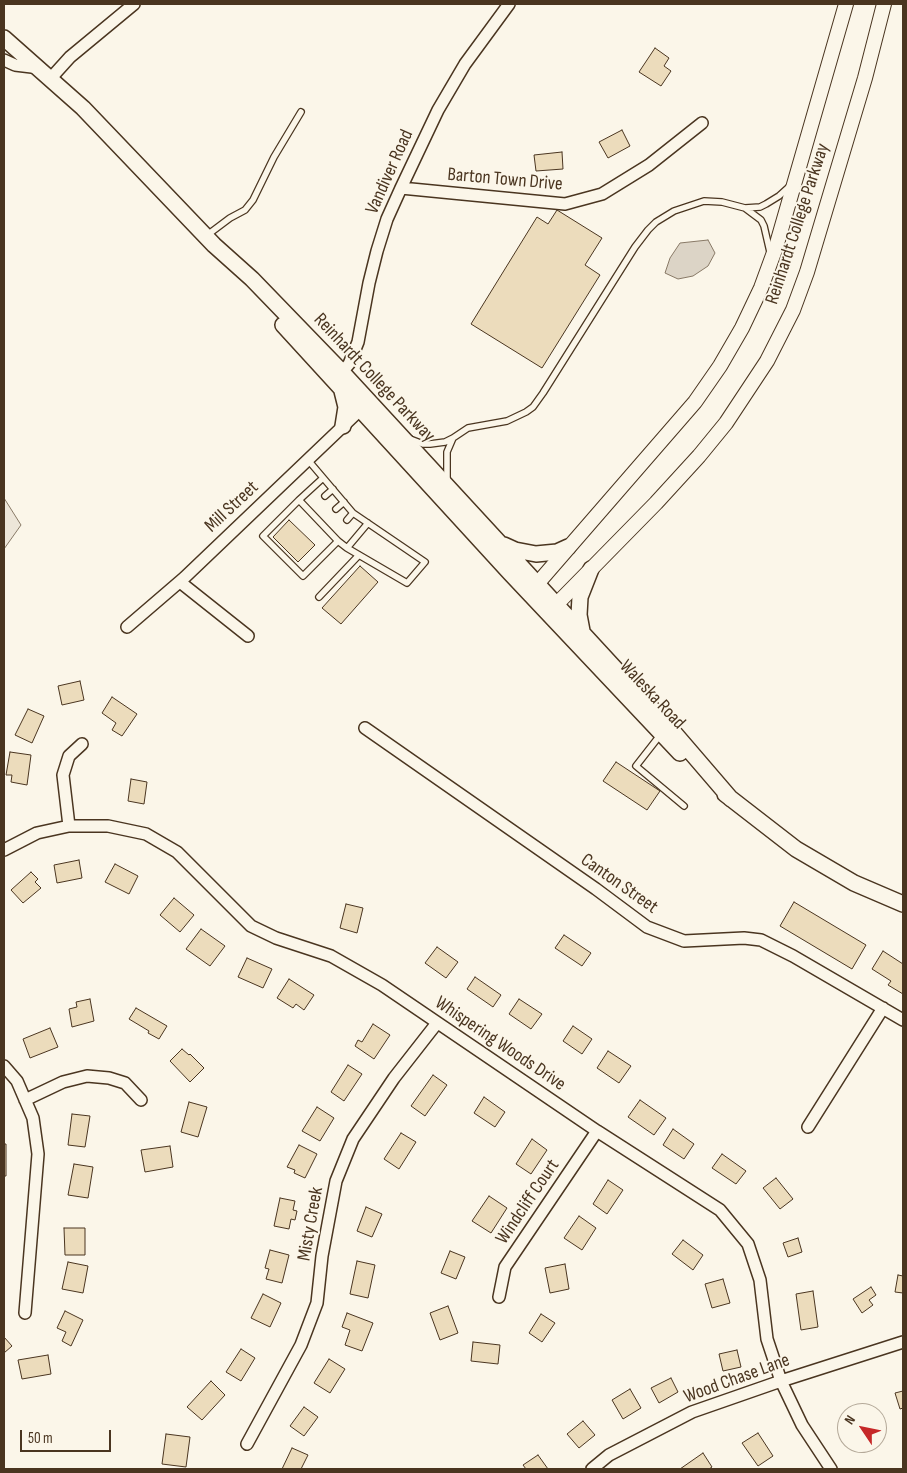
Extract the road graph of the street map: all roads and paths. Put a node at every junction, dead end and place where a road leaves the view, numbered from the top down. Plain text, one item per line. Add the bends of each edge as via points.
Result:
1 (134, 4) edge
2 (509, 4) edge
3 (846, 4) edge
4 (884, 5) edge
5 (4, 38) edge
6 (4, 60) edge
7 (45, 73) junction
8 (301, 112) dead end
9 (702, 123) dead end
10 (795, 180) junction
11 (401, 188) junction
12 (745, 208) junction
13 (210, 240) junction
14 (771, 262) junction
15 (342, 372) junction
16 (342, 389) junction
17 (360, 410) junction
18 (343, 426) junction
19 (453, 438) junction
20 (396, 440) junction
21 (308, 460) junction
22 (323, 478) junction
23 (447, 485) junction
24 (333, 489) junction
25 (325, 496) dead end
26 (299, 500) junction
27 (344, 502) junction
28 (336, 509) dead end
29 (353, 514) junction
30 (347, 520) dead end
31 (368, 523) junction
32 (337, 530) dead end
33 (332, 535) junction
34 (338, 541) junction
35 (501, 543) junction
36 (568, 547) junction
37 (347, 548) junction
38 (359, 555) junction
39 (591, 569) junction
40 (180, 582) junction
41 (533, 588) junction
42 (319, 597) dead end
43 (552, 609) junction
44 (127, 627) dead end
45 (582, 631) junction
46 (248, 636) dead end
47 (364, 728) dead end
48 (661, 734) junction
49 (82, 744) dead end
50 (731, 799) junction
51 (684, 806) dead end
52 (70, 826) junction
53 (4, 850) edge
54 (903, 904) edge
55 (883, 1008) junction
56 (903, 1020) edge
57 (437, 1022) junction
58 (4, 1066) edge
59 (25, 1100) junction
60 (141, 1100) dead end
61 (808, 1127) dead end
62 (597, 1131) junction
63 (499, 1297) dead end
64 (25, 1313) dead end
65 (903, 1342) edge
66 (781, 1381) junction
67 (247, 1444) dead end
68 (592, 1469) edge
69 (831, 1469) edge

1 - 7 street via 70,57
2 - 11 street, Vandiver Road via 465,64 438,110
3 - 10 street, Reinhardt College Parkway
4 - 39 street, Reinhardt College Parkway via 808,272 767,361 708,445
5 - 7 main road, Reinhardt College Parkway
6 - 7 street
7 - 13 main road, Reinhardt College Parkway via 115,139
8 - 13 lane via 253,200
9 - 11 street, Barton Town Drive via 648,165 602,194 565,204
10 - 12 lane via 773,201 760,207
10 - 14 street, Reinhardt College Parkway
11 - 15 street, Vandiver Road via 377,251 356,348
12 - 14 lane via 764,226
12 - 19 lane via 704,201 674,211 656,222 642,238 533,407 507,421 468,428
13 - 15 main road, Reinhardt College Parkway
13 - 16 main road, Reinhardt College Parkway
14 - 36 street, Reinhardt College Parkway via 742,328 708,384
15 - 20 main road, Reinhardt College Parkway
16 - 17 main road, Reinhardt College Parkway
16 - 18 main road via 346,407
17 - 18 street, Mill Street
17 - 20 main road, Reinhardt College Parkway
18 - 21 street, Mill Street
19 - 20 lane via 430,444
19 - 23 lane via 447,452
20 - 23 main road, Reinhardt College Parkway
20 - 41 main road
21 - 22 lane
21 - 40 street, Mill Street
22 - 24 lane
22 - 26 lane
23 - 35 main road, Reinhardt College Parkway
24 - 25 lane
24 - 27 lane
26 - 33 lane via 324,521
26 - 34 lane via 263,536 303,576
27 - 28 lane
27 - 29 lane
29 - 30 lane
29 - 31 lane
31 - 37 lane
31 - 38 lane via 425,562 407,583
32 - 33 lane
33 - 34 lane
34 - 37 lane
35 - 36 main road via 536,554
35 - 41 main road, Reinhardt College Parkway
36 - 41 street, Reinhardt College Parkway
37 - 38 lane
38 - 42 lane
39 - 43 street, Reinhardt College Parkway
39 - 45 main road via 580,598
40 - 44 street, Mill Street
40 - 46 street
41 - 43 main road
43 - 45 main road, Waleska Road
43 - 48 main road, Waleska Road
45 - 50 main road, Waleska Road
47 - 55 street, Canton Street via 648,927 684,941 761,940
48 - 50 main road, Waleska Road via 686,761
48 - 51 lane via 636,766
49 - 52 street via 69,756 63,774
50 - 54 main road, Waleska Road via 803,853 854,883
52 - 53 street, Whispering Woods Drive via 37,833
52 - 57 street, Whispering Woods Drive via 108,826 146,834 177,852 251,926 331,956
55 - 56 street, Canton Street
55 - 61 street
57 - 62 street, Whispering Woods Drive
57 - 67 street, Misty Creek via 353,1139 336,1181 317,1303 301,1345
58 - 59 street via 17,1081
59 - 60 street via 63,1082 87,1076 109,1078 125,1084
59 - 64 street via 33,1118 38,1154
62 - 63 street, Windcliff Court via 505,1267
62 - 66 street, Whispering Woods Drive via 720,1210 748,1244 760,1280 767,1339
65 - 66 street, Wood Chase Lane
66 - 68 street, Wood Chase Lane via 692,1412 609,1455
66 - 69 street, Whispering Woods Drive via 802,1425

